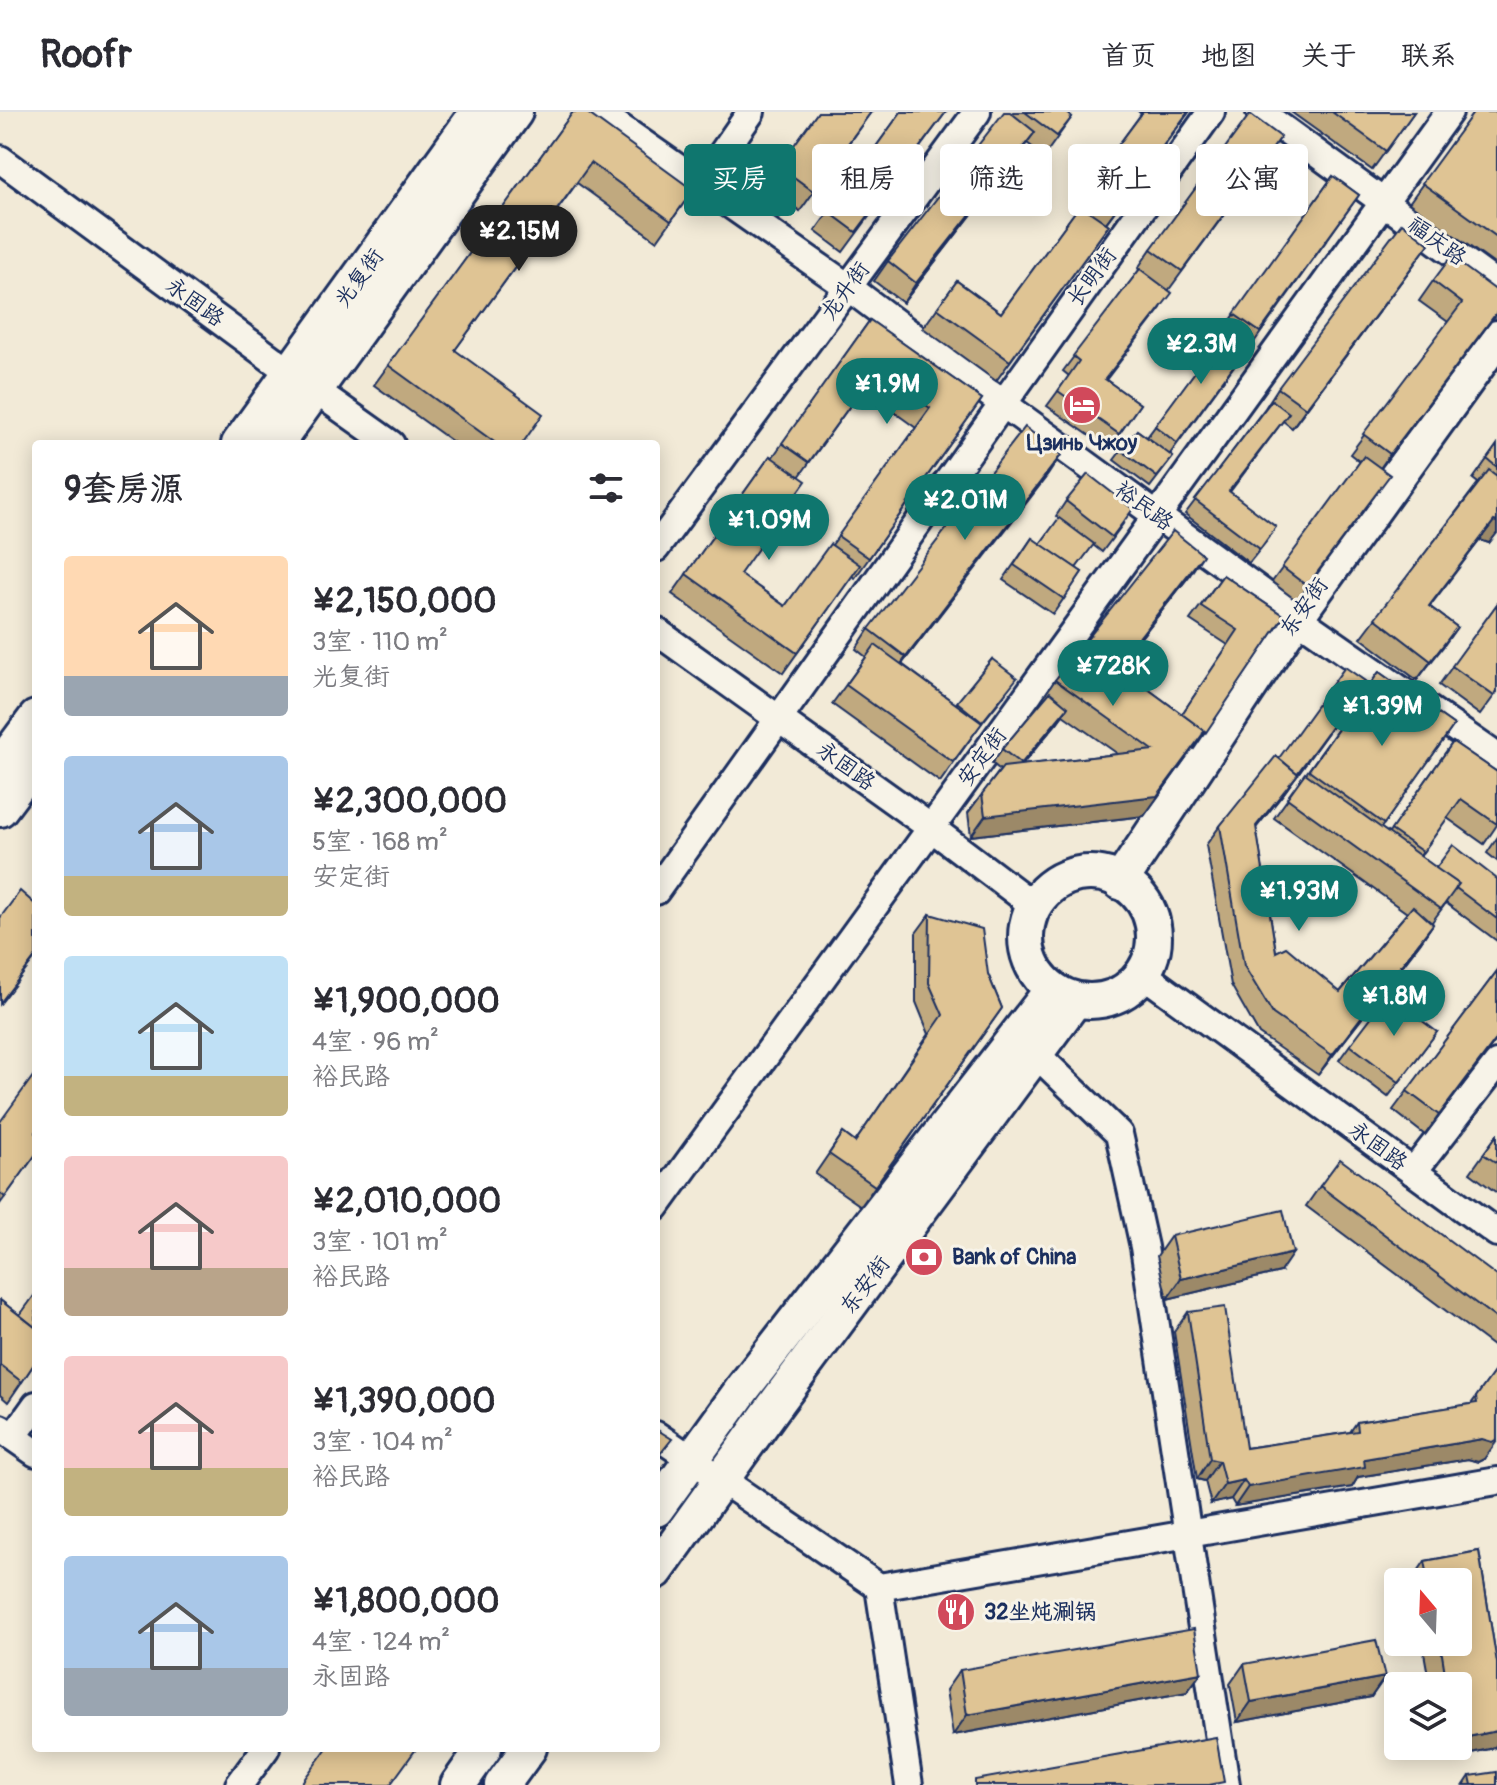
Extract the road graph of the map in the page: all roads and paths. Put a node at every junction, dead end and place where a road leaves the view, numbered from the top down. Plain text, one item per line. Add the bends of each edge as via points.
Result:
1 (478, 112) edge
2 (515, 112) edge
3 (598, 112) edge
4 (751, 112) edge
5 (977, 112) edge
6 (1211, 112) edge
7 (1260, 112) edge
8 (1449, 112) edge
9 (729, 144) edge
10 (0, 159) edge
11 (684, 172) edge
12 (1384, 203) junction
13 (747, 216) edge
14 (1497, 285) edge
15 (848, 287) junction
16 (1497, 338) edge
17 (1497, 365) edge
18 (303, 382) junction
19 (1002, 403) junction
20 (284, 433) edge
21 (243, 440) edge
22 (385, 440) edge
23 (1159, 517) junction
24 (660, 543) edge
25 (1302, 622) junction
26 (660, 634) edge
27 (779, 718) junction
28 (32, 723) edge
29 (1497, 757) edge
30 (0, 766) edge
31 (32, 766) edge
32 (0, 809) edge
33 (930, 827) junction
34 (660, 885) edge
35 (1130, 887) junction
36 (1033, 905) junction
37 (1143, 974) junction
38 (1064, 995) junction
39 (1036, 1054) junction
40 (1497, 1064) edge
41 (1413, 1172) junction
42 (660, 1201) edge
43 (1497, 1233) edge
44 (32, 1409) edge
45 (6, 1432) edge
46 (660, 1438) edge
47 (32, 1450) edge
48 (692, 1458) junction
49 (722, 1479) junction
50 (1497, 1481) edge
51 (660, 1503) edge
52 (1187, 1534) junction
53 (660, 1565) edge
54 (879, 1587) junction
55 (263, 1752) edge
56 (526, 1752) edge
57 (468, 1761) edge
58 (504, 1784) edge
59 (239, 1785) edge
60 (909, 1785) edge
61 (1226, 1785) edge

1 - 18 main road, 光复街
2 - 18 main road, 光复街
3 - 11 street, 裕民路
4 - 9 street
5 - 15 street, 龙升街
6 - 19 street, 长明街
7 - 12 street, 福庆路
8 - 12 street, 安定街
10 - 18 street, 永固路
12 - 14 street, 福庆路
12 - 23 street, 安定街
13 - 15 street, 裕民路
15 - 19 street, 裕民路
15 - 24 street, 龙升街
16 - 25 main road, 东安街
17 - 25 main road, 东安街
18 - 20 main road, 光复街
18 - 21 main road, 光复街
18 - 22 street, 永固路
19 - 23 street, 裕民路
19 - 27 street, 长明街
23 - 25 street, 裕民路
23 - 33 street, 安定街
25 - 29 street, 裕民路
25 - 35 main road, 东安街
26 - 27 street, 永固路
27 - 33 street, 永固路
27 - 34 street, 长明街
28 - 30 main road
31 - 32 main road
33 - 36 street, 永固路
33 - 42 street, 安定街
35 - 36 main road via 1104,873 1078,872 1055,881
35 - 37 main road via 1154,925 1153,950
36 - 38 main road via 1025,948 1034,971
37 - 38 main road via 1125,991 1101,1001
37 - 41 street, 永固路
38 - 39 main road, 东安街
38 - 48 main road, 东安街 via 753,1375
39 - 49 main road, 东安街
39 - 52 street via 1119,1134 1144,1247
40 - 41 street
41 - 43 street, 永固路
44 - 45 street
45 - 47 street
46 - 48 street
48 - 49 street
48 - 51 main road, 东安街
49 - 53 main road, 东安街
49 - 54 street
50 - 52 street
52 - 54 street
52 - 61 street
54 - 60 street
55 - 59 street
56 - 58 main road
57 - 58 street

